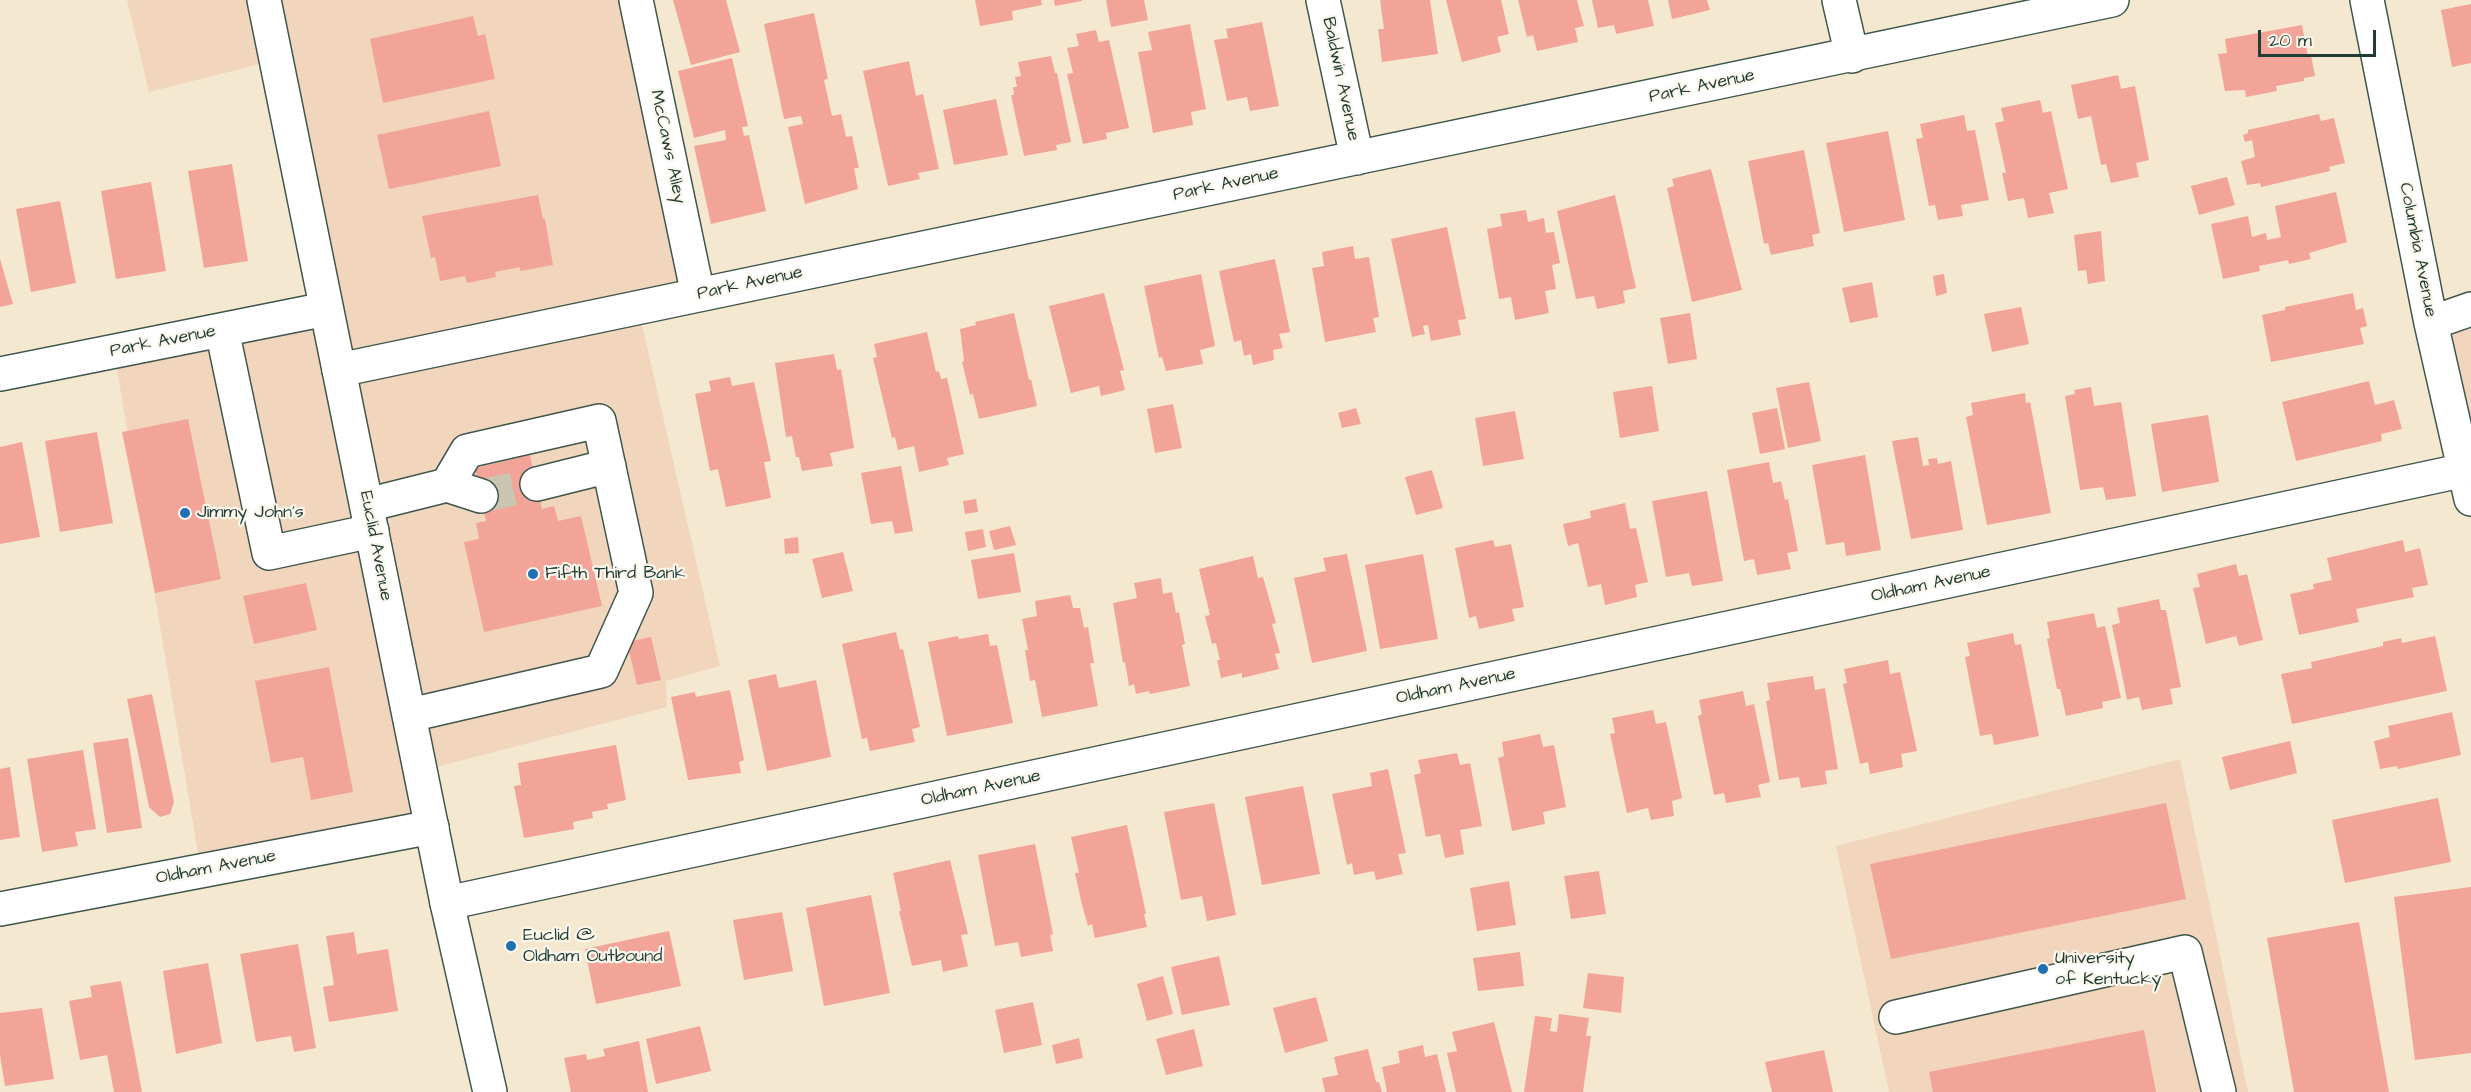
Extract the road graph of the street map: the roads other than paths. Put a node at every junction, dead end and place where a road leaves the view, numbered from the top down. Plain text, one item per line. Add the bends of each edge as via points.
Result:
1 (264, 0) edge
2 (636, 0) edge
3 (1323, 0) edge
4 (1839, 0) edge
5 (2112, 0) edge
6 (2367, 0) edge
7 (1852, 56) junction
8 (1357, 158) junction
9 (698, 295) junction
10 (326, 309) junction
11 (2471, 309) edge
12 (2431, 323) junction
13 (222, 330) junction
14 (339, 370) junction
15 (0, 374) edge
16 (609, 466) junction
17 (537, 484) tunnel mouth
18 (447, 485) junction
19 (2468, 485) edge
20 (481, 496) tunnel mouth
21 (370, 518) junction
22 (410, 715) junction
23 (432, 827) junction
24 (447, 903) junction
25 (0, 909) edge
26 (1896, 1017) dead end
27 (490, 1092) edge
28 (2219, 1092) edge

1 - 10 street, Euclid Avenue
2 - 9 street, McCaws Alley
3 - 8 street, Baldwin Avenue
4 - 7 street
5 - 7 street, Park Avenue
6 - 12 street, Columbia Avenue
7 - 8 street, Park Avenue
8 - 9 street, Park Avenue
9 - 14 street, Park Avenue
10 - 13 street, Park Avenue
10 - 14 street, Euclid Avenue
11 - 12 street
12 - 19 street, Columbia Avenue
13 - 15 street, Park Avenue
13 - 21 street via 269,553
14 - 21 street, Euclid Avenue
16 - 17 street
16 - 18 street via 600,421 467,451
16 - 22 street via 636,593 601,671
18 - 20 street
18 - 21 street
19 - 24 street, Oldham Avenue
21 - 22 street, Euclid Avenue
22 - 23 street, Euclid Avenue
23 - 24 street, Euclid Avenue
23 - 25 street, Oldham Avenue
24 - 27 street, Euclid Avenue
26 - 28 street via 2185,952

